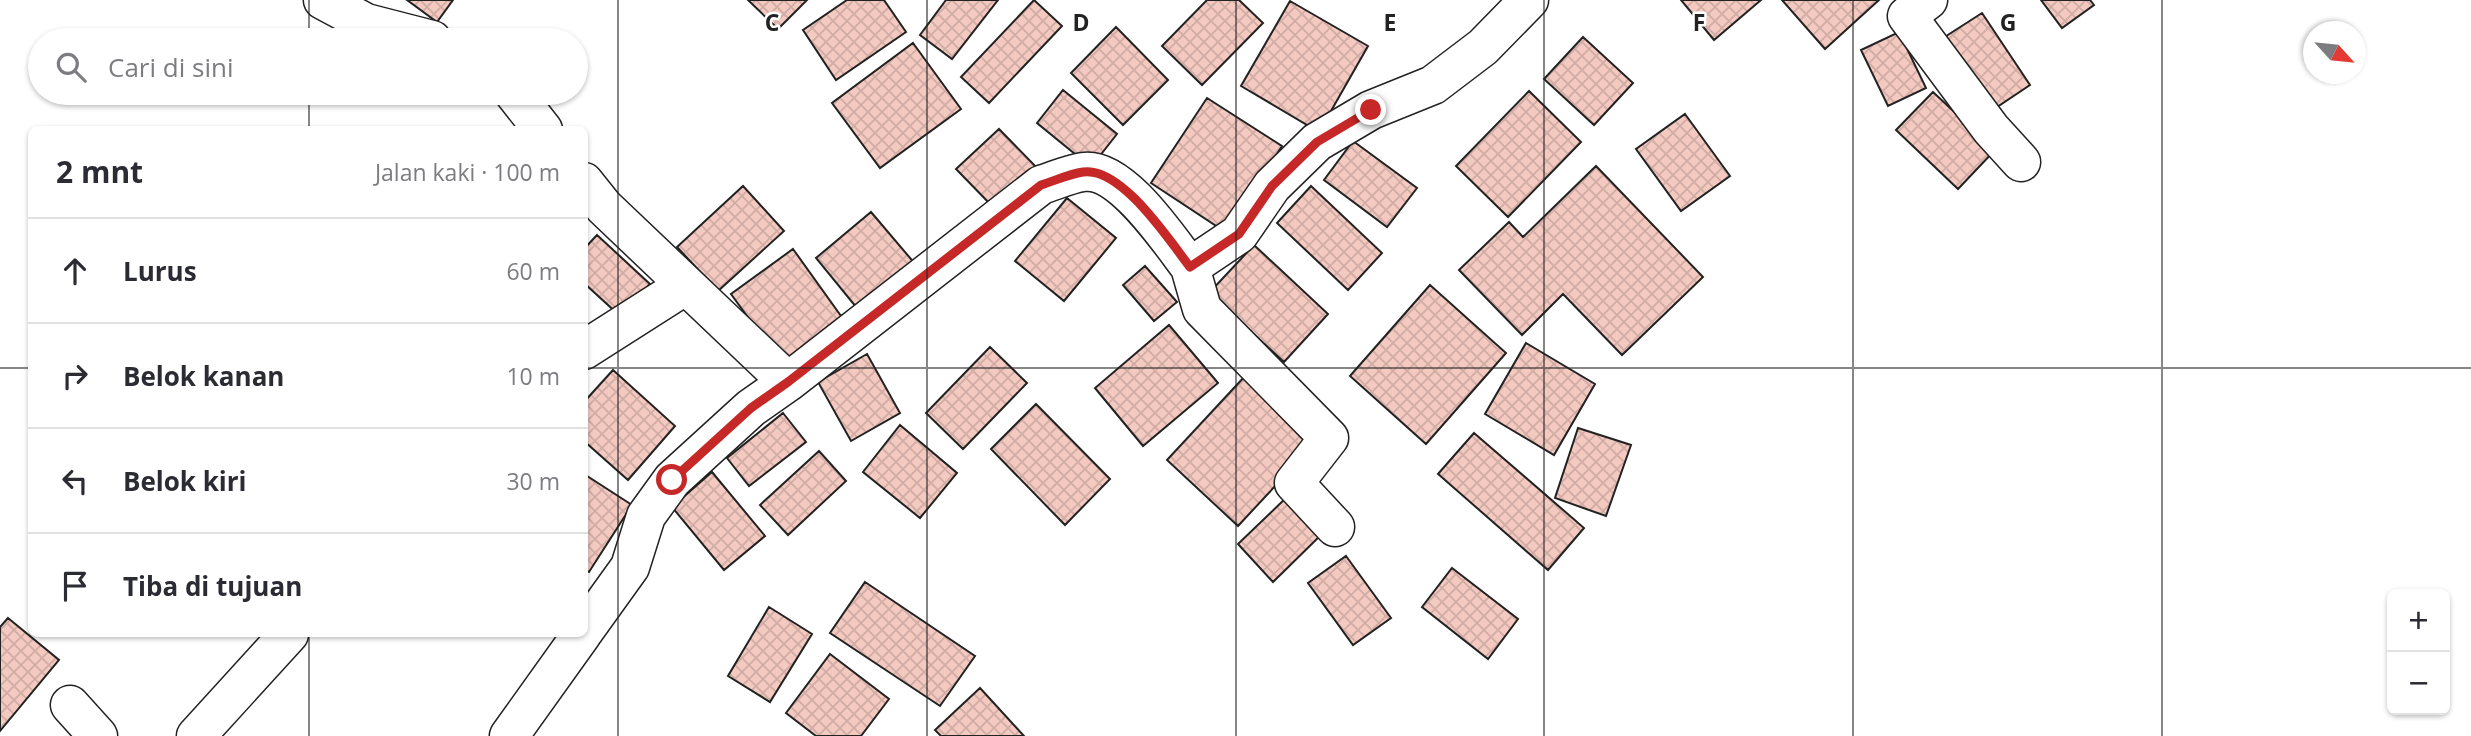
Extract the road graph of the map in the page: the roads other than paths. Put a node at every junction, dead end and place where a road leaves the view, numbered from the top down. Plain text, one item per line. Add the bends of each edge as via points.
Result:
1 (323, 0) edge
2 (1529, 0) edge
3 (1928, 0) edge
4 (385, 28) edge
5 (523, 105) edge
6 (540, 126) edge
7 (2021, 162) dead end
8 (588, 188) edge
9 (1190, 267) junction
10 (686, 285) junction
11 (588, 347) edge
12 (788, 382) junction
13 (1335, 527) dead end
14 (588, 625) edge
15 (286, 637) edge
16 (579, 637) edge
17 (70, 705) dead end
18 (97, 736) edge
19 (197, 736) edge
20 (509, 736) edge

1 - 4 street
2 - 9 street via 1483,47 1433,85 1371,110 1317,142 1272,186 1239,234
3 - 7 street via 1907,16
5 - 6 street
8 - 10 street
9 - 12 street via 1136,199 1114,179 1085,171 1041,185
9 - 13 street via 1202,309 1329,438 1294,483
10 - 11 street
10 - 12 street
12 - 14 street via 751,408 672,480 646,516 630,567
15 - 19 street
16 - 20 street
17 - 18 street

